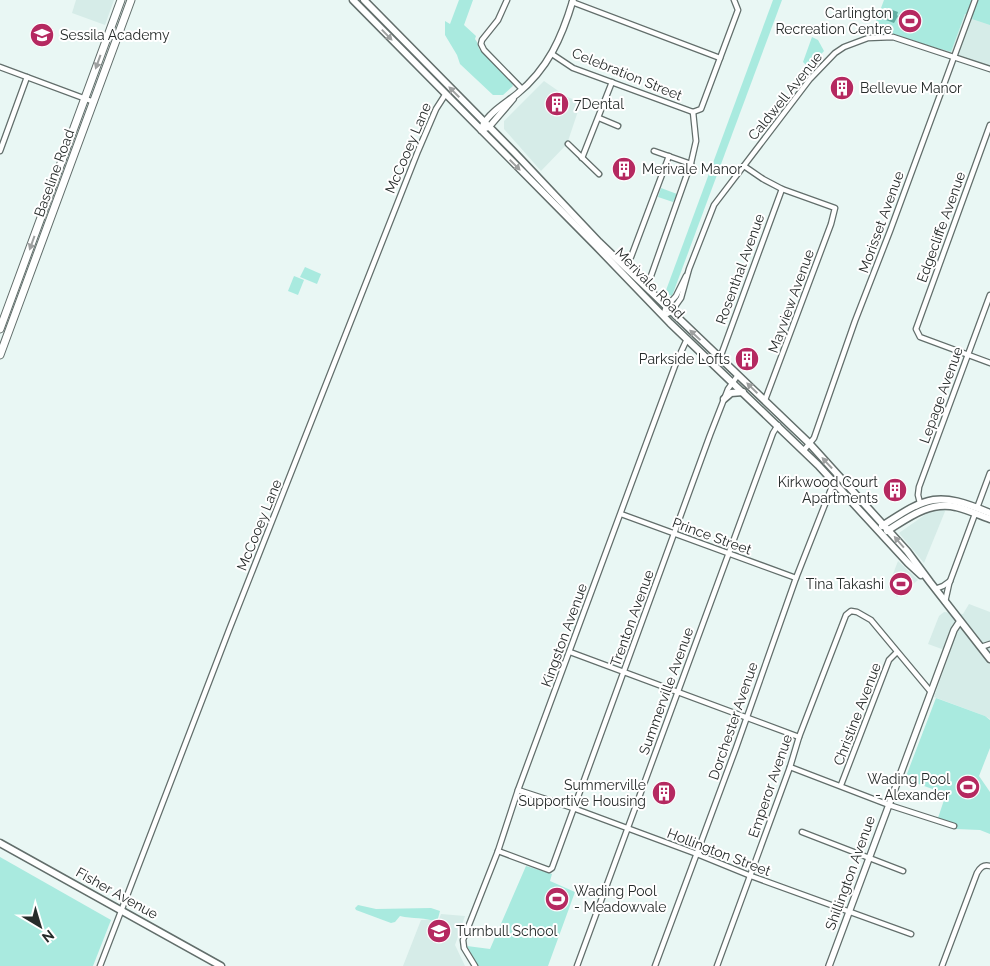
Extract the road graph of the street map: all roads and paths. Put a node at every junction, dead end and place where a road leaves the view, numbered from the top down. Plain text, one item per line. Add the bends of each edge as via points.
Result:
1 (120, 0) edge
2 (131, 0) edge
3 (353, 0) edge
4 (364, 0) edge
5 (507, 0) edge
6 (734, 0) edge
7 (975, 0) edge
8 (573, 1) edge
9 (552, 54) junction
10 (953, 57) junction
11 (720, 58) junction
12 (0, 67) edge
13 (990, 69) edge
14 (27, 77) junction
15 (612, 82) junction
16 (520, 92) junction
17 (445, 95) junction
18 (84, 98) junction
19 (94, 102) junction
20 (693, 112) junction
21 (599, 118) junction
22 (487, 124) junction
23 (990, 125) edge
24 (618, 126) dead end
25 (480, 130) junction
26 (2, 140) edge
27 (568, 144) dead end
28 (654, 151) dead end
29 (0, 152) edge
30 (668, 156) junction
31 (582, 158) junction
32 (691, 164) junction
33 (744, 166) junction
34 (598, 174) dead end
35 (782, 189) junction
36 (631, 257) dead end
37 (651, 276) dead end
38 (990, 295) edge
39 (668, 309) junction
40 (2, 316) edge
41 (663, 316) junction
42 (0, 328) edge
43 (687, 339) junction
44 (0, 355) edge
45 (968, 355) junction
46 (720, 358) junction
47 (990, 363) edge
48 (738, 375) junction
49 (733, 382) junction
50 (743, 392) junction
51 (724, 399) junction
52 (765, 400) junction
53 (778, 425) junction
54 (809, 443) junction
55 (804, 450) junction
56 (990, 473) edge
57 (835, 484) junction
58 (920, 503) junction
59 (976, 511) junction
60 (990, 513) edge
61 (621, 514) junction
62 (990, 519) edge
63 (883, 525) junction
64 (876, 529) junction
65 (889, 530) junction
66 (674, 534) junction
67 (882, 535) junction
68 (729, 554) junction
69 (796, 578) junction
70 (951, 580) junction
71 (930, 582) junction
72 (935, 589) junction
73 (946, 602) junction
74 (960, 620) junction
75 (990, 644) edge
76 (981, 647) junction
77 (570, 652) junction
78 (897, 652) junction
79 (990, 659) edge
80 (624, 672) junction
81 (678, 691) junction
82 (931, 692) junction
83 (746, 718) junction
84 (799, 737) junction
85 (790, 767) junction
86 (841, 785) junction
87 (518, 790) junction
88 (889, 805) junction
89 (573, 808) junction
90 (954, 826) dead end
91 (627, 829) junction
92 (802, 832) dead end
93 (0, 842) edge
94 (498, 851) junction
95 (697, 854) junction
96 (869, 858) junction
97 (990, 866) edge
98 (903, 871) dead end
99 (750, 876) junction
100 (122, 910) junction
101 (849, 912) junction
102 (911, 934) dead end
103 (100, 966) edge
104 (221, 966) edge
105 (475, 966) edge
106 (577, 966) edge
107 (655, 966) edge
108 (717, 966) edge
109 (830, 966) edge
110 (942, 966) edge

1 -> 18 main road, Baseline Road
2 - 19 main road, Baseline Road
3 -> 17 main road, Merivale Road
22 -> 4 main road, Merivale Road
5 - 16 street via 481,44
6 - 11 street via 738,10
7 - 10 street, Morisset Avenue
8 - 9 street
8 - 11 street
9 - 15 street, Celebration Street via 573,68
9 - 16 street
10 - 13 street, Caldwell Avenue
10 - 33 street, Caldwell Avenue via 893,37 868,38 844,47 821,66
10 - 54 street, Morisset Avenue via 814,438
11 - 20 street via 701,109
12 - 14 street
14 - 18 street
14 - 26 street
15 - 20 street, Celebration Street
15 - 21 street
16 - 22 street
17 - 25 main road, Merivale Road
17 - 100 street, McCooey Lane via 418,151
18 - 19 street
18 -> 40 main road, Baseline Road
19 - 44 main road, Baseline Road
20 - 32 street via 696,141
21 - 24 street
21 - 31 street
22 - 25 street
22 - 39 main road, Merivale Road
23 - 45 street, Edgecliffe Avenue via 917,325 920,337
25 -> 41 main road, Merivale Road
26 - 29 street
27 - 31 street
28 - 30 street
30 - 32 street
30 - 36 street
31 - 34 street
32 - 37 street
33 - 35 street
33 - 39 street, Caldwell Avenue via 710,212 690,269
35 - 46 street, Rosenthal Avenue
35 - 52 street, Mayview Avenue via 835,208
38 - 45 street, Lepage Avenue
39 - 41 street, Caldwell Avenue
46 -> 39 main road, Merivale Road
40 - 42 main road, Baseline Road
41 - 43 main road, Merivale Road
43 - 49 main road, Merivale Road
43 - 61 street, Kingston Avenue
45 - 47 street
45 - 58 street, Lepage Avenue via 919,485
46 - 48 main road, Merivale Road
48 - 49 street, Trenton Avenue
52 -> 48 main road, Merivale Road
49 - 50 main road, Merivale Road
49 - 51 street, Trenton Avenue
50 - 51 main road via 731,393
50 - 53 main road, Merivale Road
51 - 66 street, Trenton Avenue
52 - 54 main road, Merivale Road
53 - 54 main road via 783,425
53 - 55 main road, Merivale Road
53 - 68 street, Summerville Avenue
54 - 55 street, Morisset Avenue
63 -> 54 main road, Merivale Road
55 - 57 main road, Merivale Road
56 - 59 street
57 - 64 main road, Merivale Road
57 - 69 street, Dorchester Avenue
58 - 59 main road via 947,499
58 - 63 main road
59 - 60 main road
59 - 62 main road
59 - 65 main road via 937,506 918,512
59 - 70 street
61 - 66 street, Prince Street
61 - 77 street, Kingston Avenue
63 - 64 main road
63 - 65 main road, Merivale Road
64 - 67 main road, Merivale Road
65 - 67 main road
71 -> 65 main road, Merivale Road
66 - 68 street, Prince Street
66 - 80 street, Trenton Avenue
67 - 71 main road, Merivale Road
68 - 69 street, Prince Street
68 - 81 street, Summerville Avenue
69 - 83 street, Dorchester Avenue
70 - 72 street
70 - 73 street
71 - 72 main road, Merivale Road
72 - 73 main road, Merivale Road
73 - 74 main road, Merivale Road
74 - 76 main road, Merivale Road
74 - 82 street, Shillington Avenue
75 - 76 street
76 - 79 main road, Merivale Road
77 - 80 street
77 - 87 street, Kingston Avenue
78 - 82 street
78 - 84 street, Emperor Avenue via 867,616 851,611 846,615
78 - 86 street, Christine Avenue via 889,660
80 - 81 street
80 - 89 street, Trenton Avenue
81 - 83 street
81 - 91 street, Summerville Avenue
82 - 88 street, Shillington Avenue
83 - 84 street
83 - 95 street, Dorchester Avenue
84 - 85 street, Emperor Avenue
85 - 86 street
85 - 99 street, Emperor Avenue
86 - 88 street
87 - 89 street, Hollington Street
87 - 94 street, Kingston Avenue
88 - 90 street
88 - 96 street, Shillington Avenue
89 - 91 street, Hollington Street
89 - 94 street, Trenton Avenue via 549,870
91 - 95 street, Hollington Street
91 - 106 street, Summerville Avenue
92 - 96 street
93 - 100 main road, Fisher Avenue
94 - 105 street, Kingston Avenue via 463,940
95 - 99 street, Hollington Street
95 - 107 street, Dorchester Avenue
96 - 98 street
96 - 101 street, Shillington Avenue
97 - 110 street via 984,866 977,873
99 - 101 street, Hollington Street
99 - 108 street, Emperor Avenue
100 - 103 street, McCooey Lane
100 - 104 main road, Fisher Avenue
101 - 102 street, Hollington Street
101 - 109 street, Shillington Avenue

